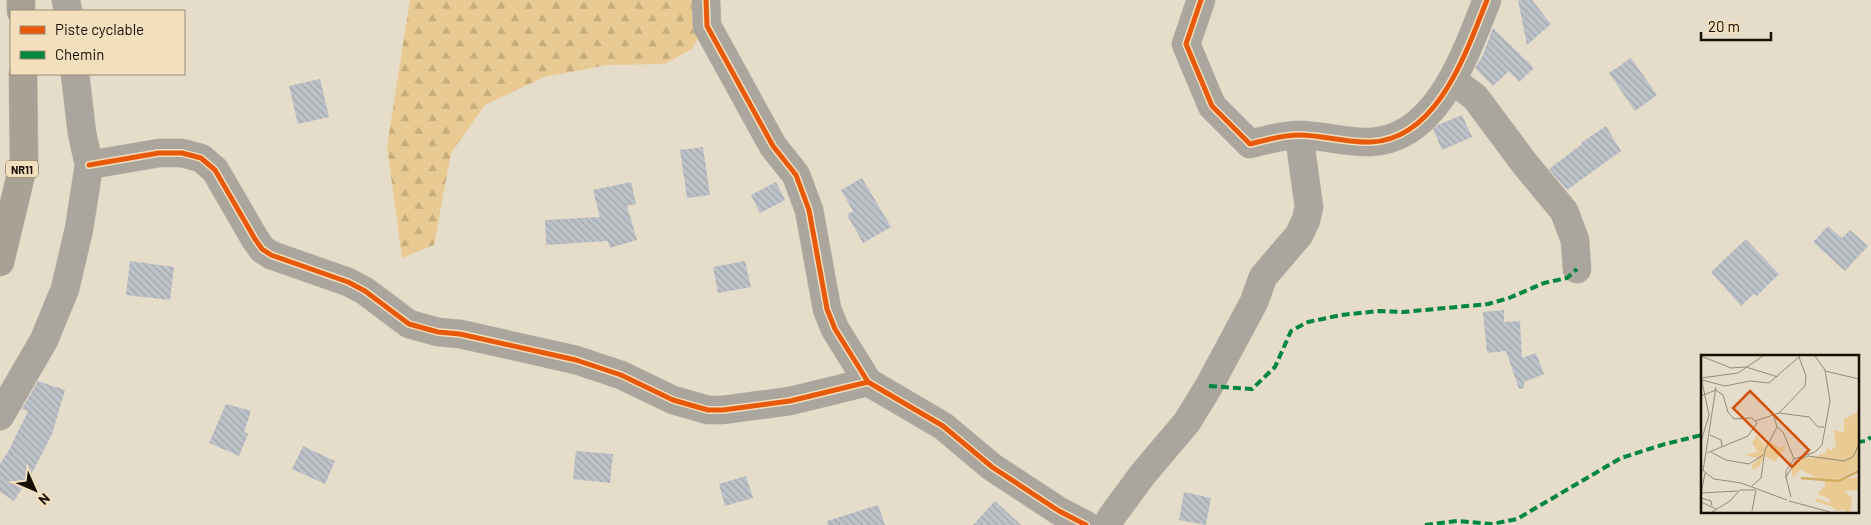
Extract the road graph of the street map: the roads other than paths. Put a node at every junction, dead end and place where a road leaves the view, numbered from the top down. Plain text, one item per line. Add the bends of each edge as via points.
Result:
1 (706, 0) edge
2 (1201, 0) edge
3 (1487, 0) edge
4 (23, 75) edge
5 (75, 75) edge
6 (1452, 80) junction
7 (1299, 135) junction
8 (89, 165) junction
9 (0, 262) edge
10 (1577, 269) dead end
11 (868, 382) junction
12 (0, 416) edge
13 (1086, 525) edge
14 (1107, 525) edge

1 - 11 street via 707,26 773,146 796,175 809,210 827,310
2 - 7 street via 1186,44 1212,106 1250,144
3 - 6 street
4 - 9 highway, NR11 via 24,162
5 - 8 street
6 - 7 street via 1433,109 1400,136 1371,142
6 - 10 street via 1475,97 1564,211 1575,240
7 - 14 street via 1309,207 1302,228 1263,277 1254,302 1186,422
8 - 11 street via 159,153 182,153 201,158 215,170 255,239 271,255 348,282 409,324 576,360 621,375 692,406 723,410 756,406
8 - 12 street via 65,289 44,340
11 - 13 street via 943,426 992,467

